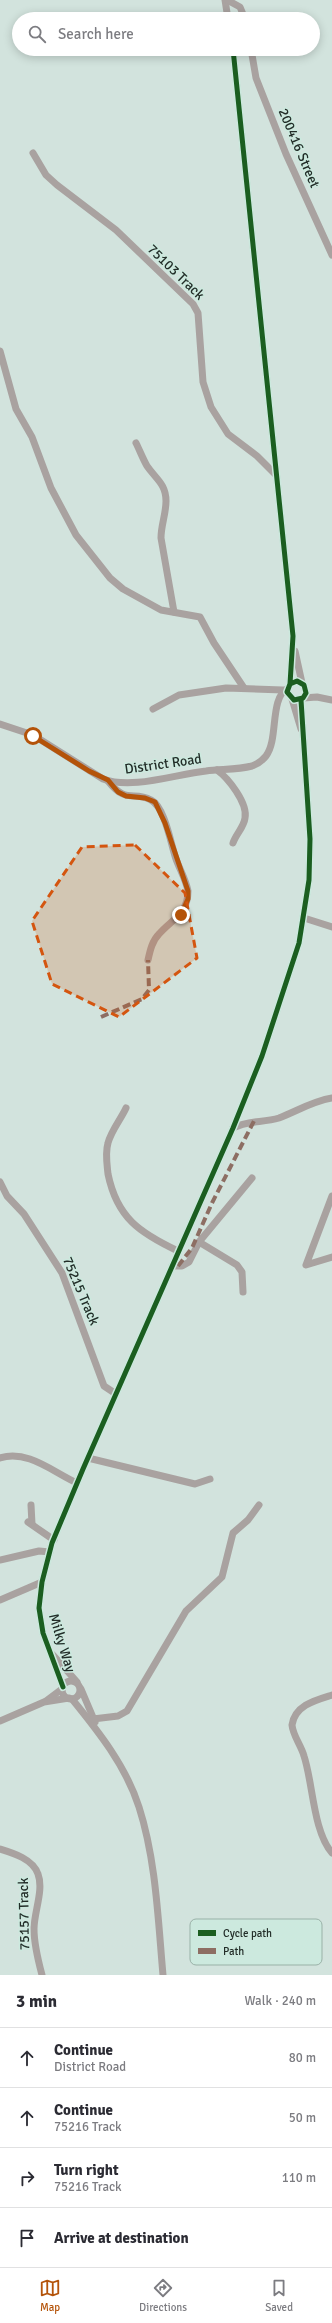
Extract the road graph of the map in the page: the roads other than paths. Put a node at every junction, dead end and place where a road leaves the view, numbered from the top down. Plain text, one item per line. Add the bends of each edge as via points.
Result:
1 (226, 0) edge
2 (227, 12) edge
3 (241, 12) edge
4 (234, 56) edge
5 (252, 56) edge
6 (33, 153) dead end
7 (332, 255) edge
8 (0, 351) edge
9 (136, 443) dead end
10 (275, 474) junction
11 (174, 612) junction
12 (294, 647) junction
13 (303, 684) junction
14 (287, 687) junction
15 (244, 688) junction
16 (291, 698) junction
17 (302, 699) junction
18 (328, 699) edge
19 (277, 708) junction
20 (153, 710) dead end
21 (0, 724) edge
22 (303, 737) junction
23 (217, 770) junction
24 (108, 780) junction
25 (233, 843) dead end
26 (304, 918) junction
27 (332, 927) edge
28 (148, 960) dead end
29 (332, 1098) edge
30 (126, 1108) dead end
31 (233, 1128) junction
32 (252, 1178) dead end
33 (0, 1182) edge
34 (332, 1196) edge
35 (199, 1242) junction
36 (178, 1251) junction
37 (332, 1257) edge
38 (172, 1266) junction
39 (243, 1292) dead end
40 (116, 1394) junction
41 (0, 1458) edge
42 (88, 1458) junction
43 (210, 1479) dead end
44 (77, 1483) junction
45 (31, 1505) dead end
46 (259, 1505) dead end
47 (54, 1540) junction
48 (50, 1552) junction
49 (0, 1560) edge
50 (42, 1582) junction
51 (0, 1600) edge
52 (52, 1654) junction
53 (78, 1685) junction
54 (63, 1688) junction
55 (332, 1695) edge
56 (71, 1698) junction
57 (44, 1702) junction
58 (93, 1719) junction
59 (0, 1721) edge
60 (100, 1735) junction
61 (0, 1849) edge
62 (332, 1852) edge
63 (42, 1975) edge
64 (163, 1975) edge

1 - 2 street
1 - 3 street via 240,8
4 - 10 street
5 - 7 street, 200416 Street via 256,78 286,154
6 - 10 street, 75103 Track via 46,175 116,230 193,304 198,313 203,382 211,407 228,434 257,456
8 - 11 street via 16,409 32,438 51,488 76,535 110,578 123,589 151,606
9 - 11 street via 147,465 161,481 165,490 166,512 161,538
10 - 12 street
11 - 15 street via 195,614 202,619 214,643
12 - 13 street
12 - 14 street
13 - 14 street via 297,681
13 - 17 street via 306,693
13 - 18 street
14 - 15 street
14 - 16 street
14 - 19 street, District Road
15 - 20 street via 179,695
16 - 17 street
16 - 19 street
16 - 22 street
17 - 18 street
17 - 22 street
19 - 23 street, District Road via 270,748 262,760 246,767
21 - 24 street, District Road via 33,736
22 - 26 street, Milky Way via 310,840 309,880
23 - 24 street, District Road via 132,783
23 - 25 street via 232,784 245,814 244,824
24 - 28 street via 118,792 126,796 155,802 164,818 188,891 184,910 158,934
26 - 27 street
26 - 31 street, Milky Way via 283,995
29 - 31 street via 280,1117 243,1123
30 - 36 street via 108,1143 106,1156 115,1198 122,1213 130,1221
31 - 36 street, Milky Way
32 - 35 street
33 - 40 street, 75215 Track via 62,1273 104,1386
34 - 37 street via 306,1265
35 - 38 street via 185,1265
35 - 39 street via 237,1265 242,1272
36 - 38 street, Milky Way
38 - 40 street, Milky Way
40 - 42 street, Milky Way
41 - 44 street via 10,1455 25,1457
42 - 43 street via 195,1484
42 - 44 street, Milky Way
44 - 47 street, Milky Way
45 - 47 street via 30,1523
46 - 58 street via 233,1534 222,1577 186,1611 127,1712 118,1716
47 - 48 street, Milky Way
48 - 49 street via 39,1551
48 - 50 street, Milky Way
50 - 51 street
50 - 52 street, Milky Way via 39,1608 43,1633
52 - 53 street, Milky Way
52 - 54 street, Milky Way
53 - 54 street via 70,1681
53 - 56 street via 79,1694
53 - 58 street, Milky Way
54 - 56 street via 64,1694
54 - 57 street
55 - 62 street via 303,1707 292,1720 304,1755 321,1831
56 - 57 street
56 - 60 street, Milky Way
57 - 59 street
58 - 60 street, Milky Way
60 - 64 street, Milky Way via 123,1772 142,1817 154,1888
61 - 63 street, 75157 Track via 22,1858 38,1874 34,1929

